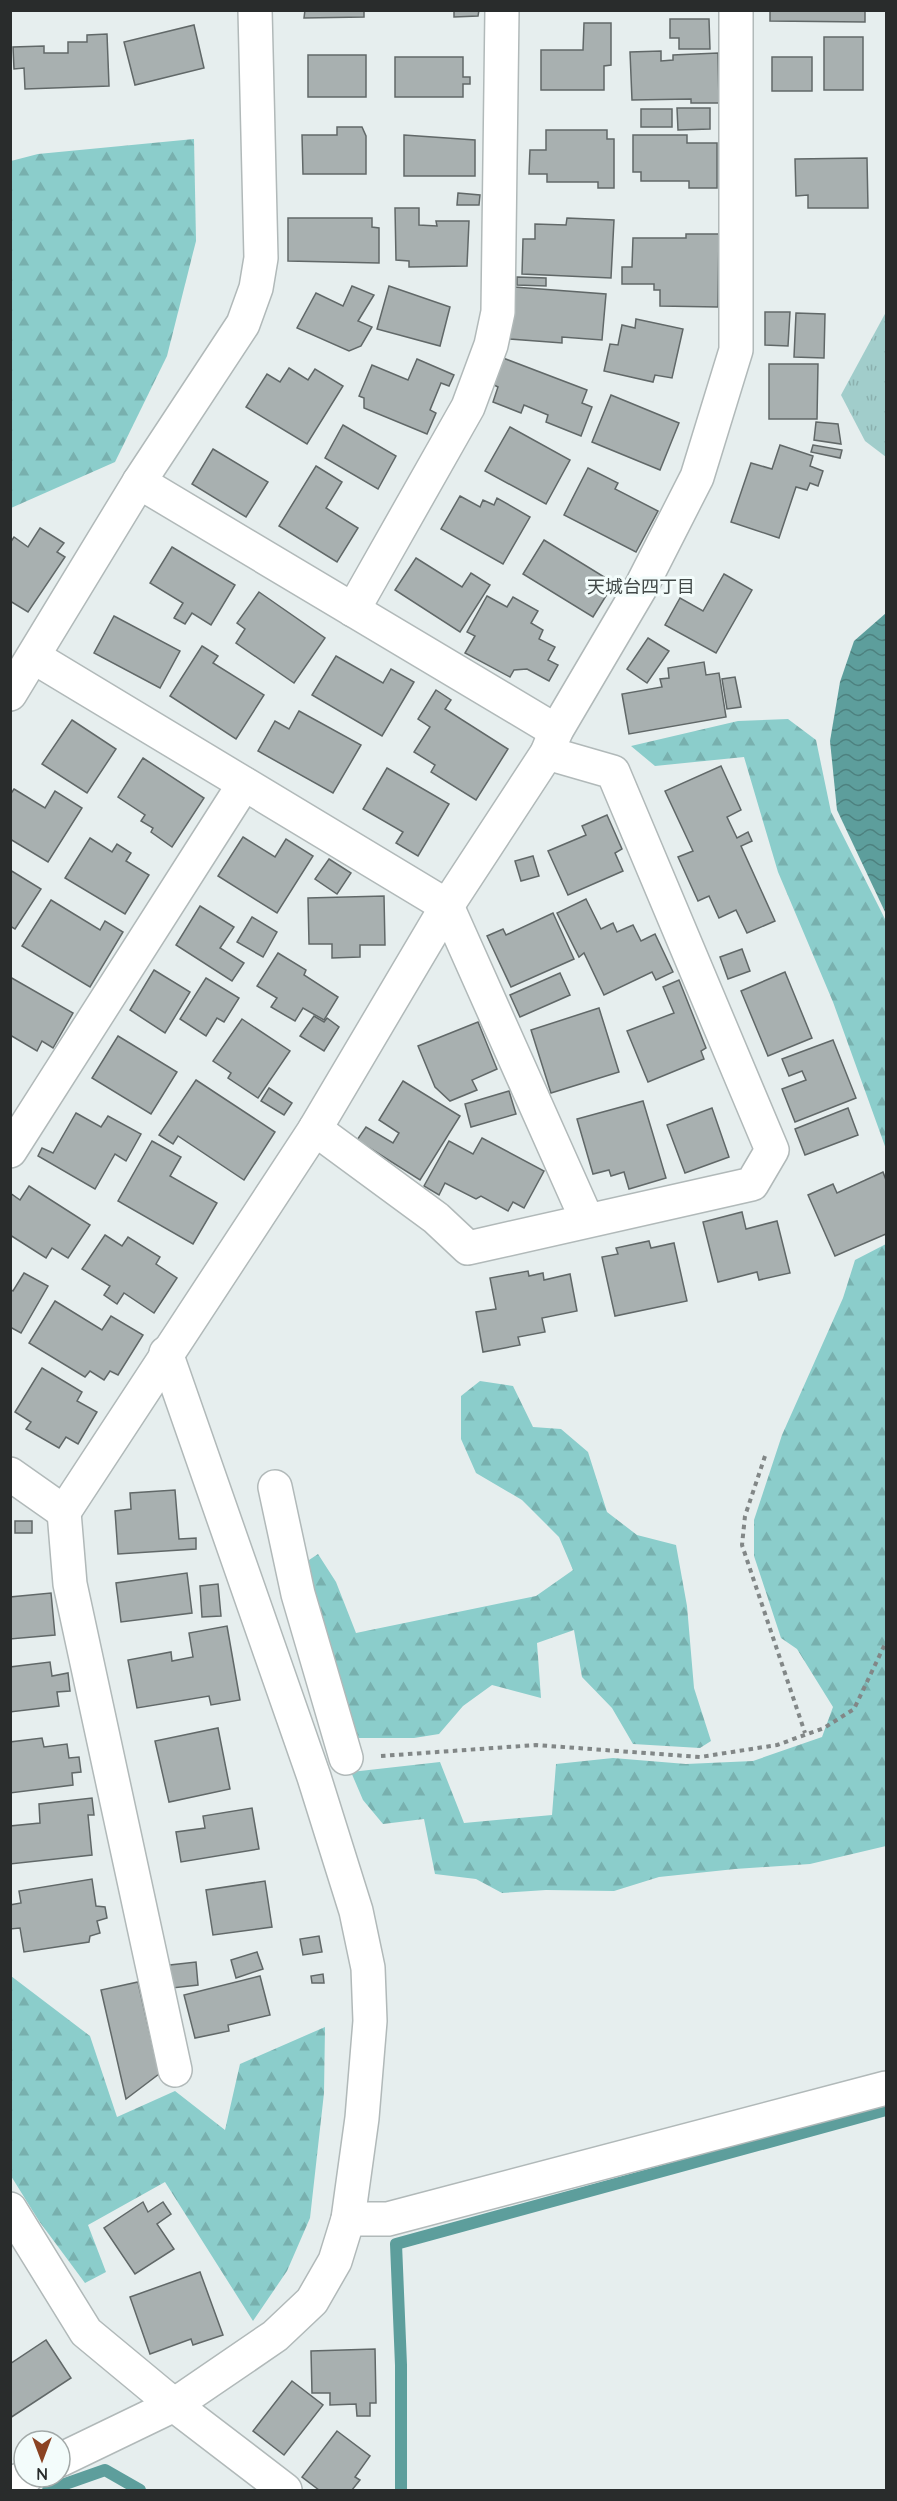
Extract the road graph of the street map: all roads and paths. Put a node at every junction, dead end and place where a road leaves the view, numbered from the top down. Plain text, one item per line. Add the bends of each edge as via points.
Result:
1 (255, 10) edge
2 (502, 10) edge
3 (736, 10) edge
4 (139, 482) junction
5 (354, 610) junction
6 (34, 657) junction
7 (10, 694) edge
8 (552, 742) junction
9 (244, 784) junction
10 (447, 906) junction
11 (315, 1129) junction
12 (10, 1151) edge
13 (587, 1220) junction
14 (166, 1353) junction
15 (765, 1456) dead end
16 (10, 1474) edge
17 (274, 1487) dead end
18 (64, 1512) junction
19 (886, 1642) edge
20 (805, 1733) junction
21 (346, 1758) joint
22 (175, 2070) dead end
23 (886, 2088) edge
24 (10, 2209) edge
25 (348, 2219) junction
26 (174, 2405) junction
27 (72, 2454) edge
28 (285, 2490) edge

1 - 4 street via 261,258 256,288 243,324
2 - 5 street via 498,312 491,345 468,407
3 - 8 street via 736,350 697,477 642,585
4 - 5 street
4 - 6 street
5 - 8 street
6 - 7 street
6 - 9 street
8 - 10 street
8 - 13 street via 613,772 772,1150 752,1184
9 - 10 street
9 - 12 street
10 - 11 street
10 - 13 street
11 - 13 street via 436,1218 468,1248
11 - 14 street
14 - 18 street
14 - 25 street via 314,1777 356,1911 368,1968 370,2021
15 - 20 path via 745,1516 742,1545
16 - 18 street
17 - 21 street via 298,1594
18 - 22 street via 70,1584
19 - 20 path via 854,1709 824,1728
20 - 21 path via 777,1745 700,1757 536,1745
23 - 25 street via 388,2220
24 - 26 street via 86,2332
25 - 26 street via 334,2261 312,2301 275,2336
26 - 27 street
26 - 28 street

